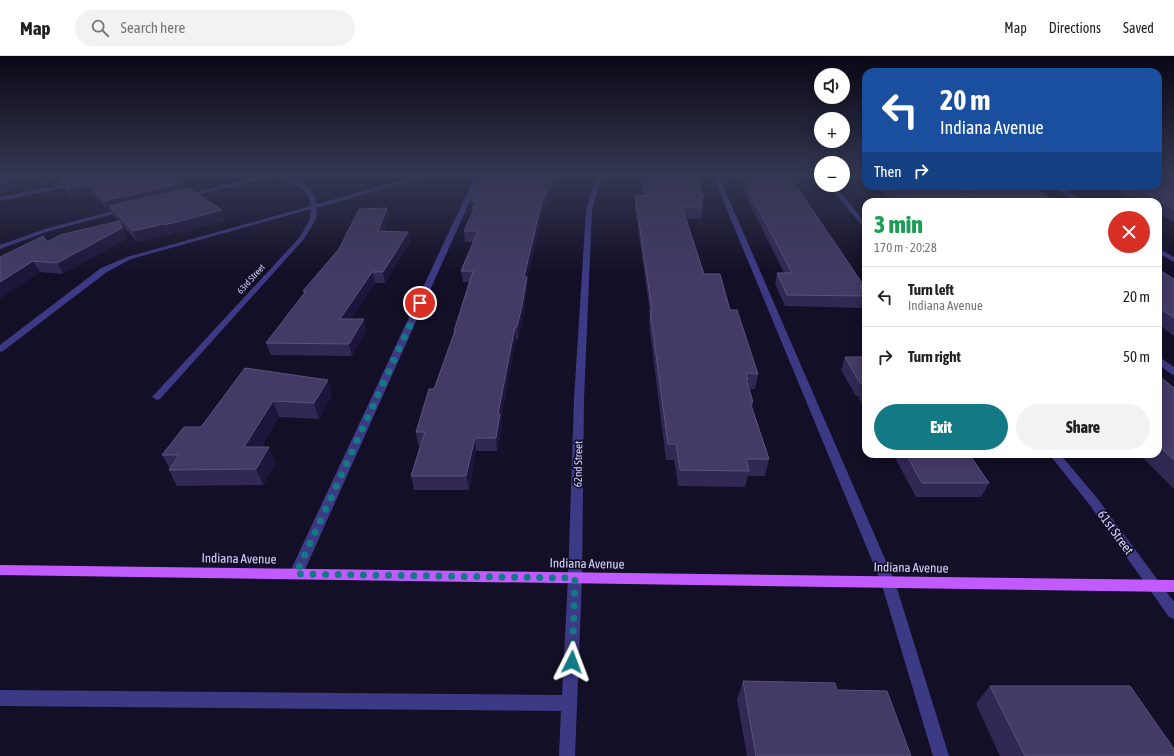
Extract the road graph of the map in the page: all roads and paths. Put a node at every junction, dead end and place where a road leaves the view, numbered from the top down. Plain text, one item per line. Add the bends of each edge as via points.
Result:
1 (314, 206) edge
2 (312, 207) edge
3 (464, 207) edge
4 (590, 207) edge
5 (729, 207) edge
6 (849, 207) edge
7 (133, 208) edge
8 (862, 222) edge
9 (0, 242) edge
10 (8, 244) junction
11 (0, 247) edge
12 (1162, 252) edge
13 (1174, 260) edge
14 (0, 349) edge
15 (1162, 362) edge
16 (1174, 372) edge
17 (157, 397) dead end
18 (1057, 458) edge
19 (0, 570) edge
20 (296, 574) junction
21 (575, 578) junction
22 (888, 582) junction
23 (1154, 586) junction
24 (1174, 586) edge
25 (1174, 613) edge
26 (0, 698) edge
27 (570, 703) junction
28 (567, 756) edge
29 (941, 756) edge

1 - 17 street, 63rd Street via 312,223 302,238
2 - 14 street via 129,258 104,270
3 - 20 street
4 - 21 street, 62nd Street via 579,399
5 - 22 street
6 - 8 street
7 - 10 street via 67,224
9 - 10 street
10 - 11 street
12 - 13 street
15 - 16 street
18 - 23 street, 61st Street via 1093,501
19 - 20 main road, Indiana Avenue
20 - 21 main road, Indiana Avenue
21 - 22 main road, Indiana Avenue
21 - 27 street, 62nd Street
22 - 23 main road, Indiana Avenue
22 - 29 street
23 - 24 main road, Indiana Avenue
23 - 25 street, 61st Street
26 - 27 street
27 - 28 street, 62nd Street

